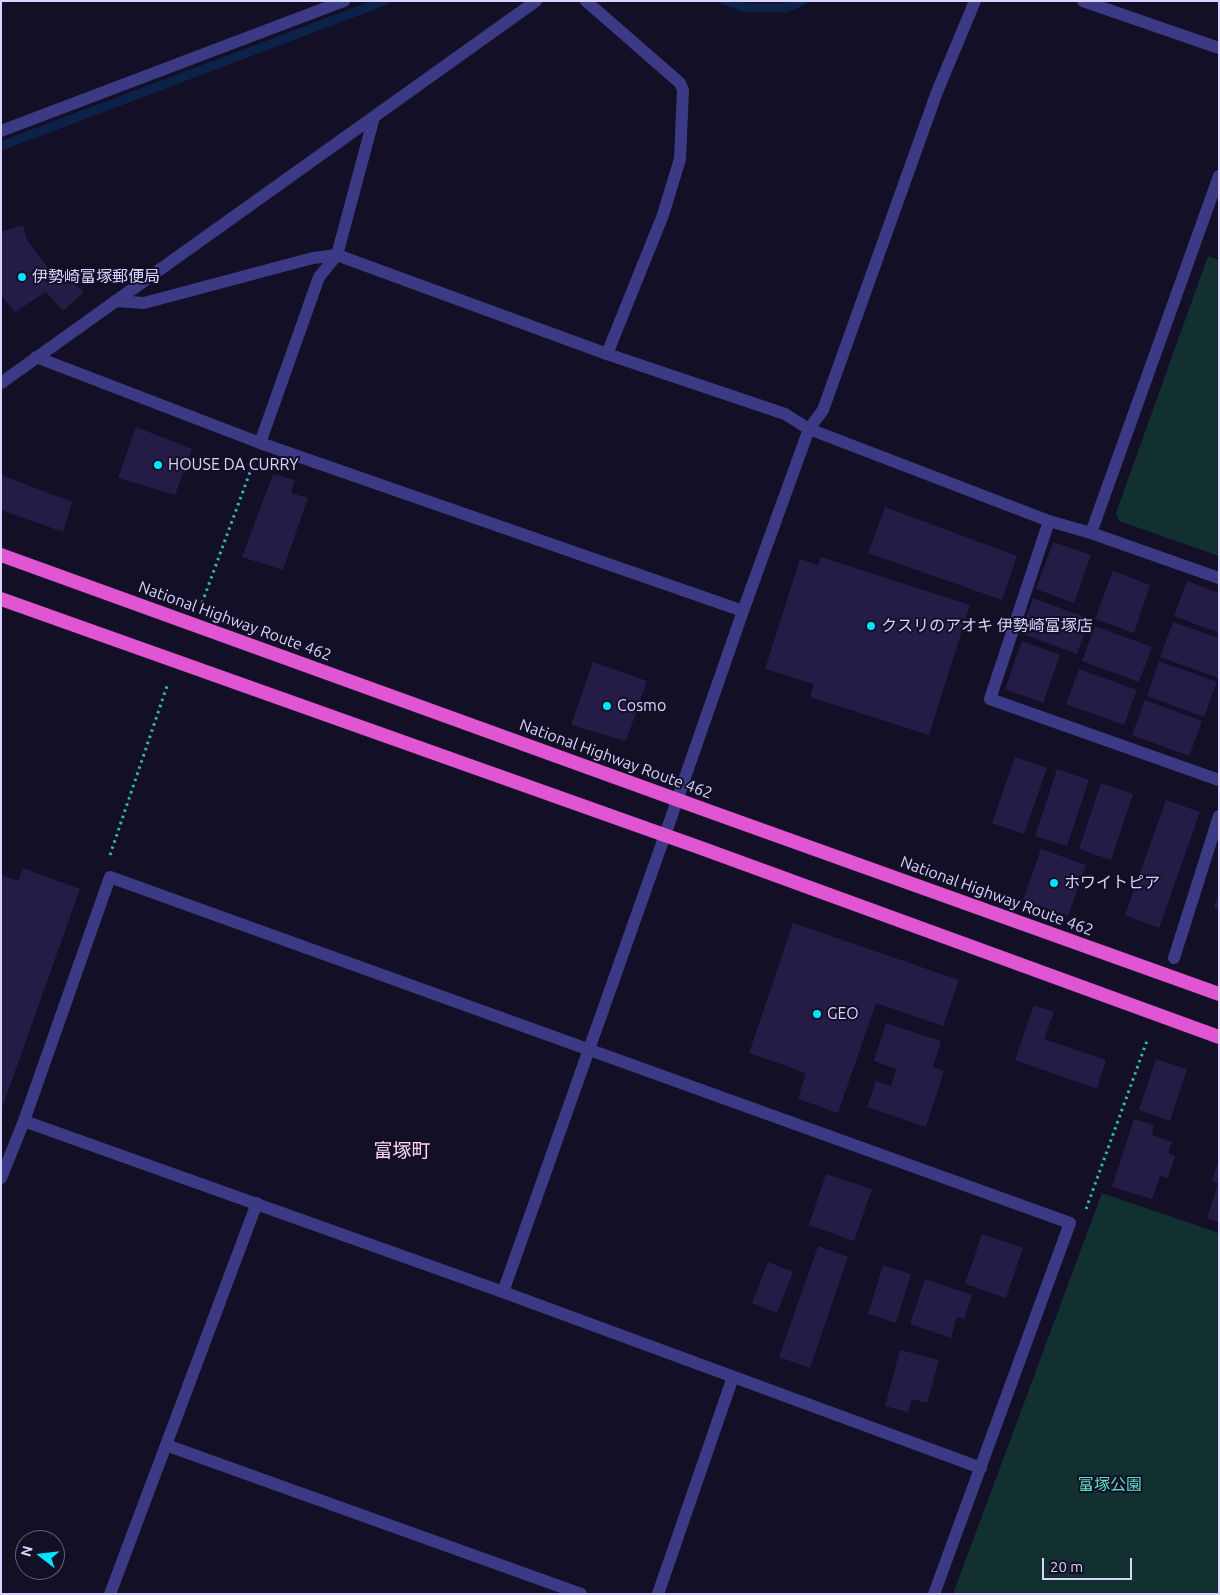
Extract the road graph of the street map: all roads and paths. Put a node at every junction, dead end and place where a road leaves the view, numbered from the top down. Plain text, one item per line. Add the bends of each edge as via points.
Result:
1 (344, 1) edge
2 (536, 1) edge
3 (586, 1) edge
4 (975, 1) edge
5 (1082, 1) edge
6 (1218, 46) edge
7 (374, 117) junction
8 (1, 131) edge
9 (1219, 176) edge
10 (337, 255) junction
11 (115, 301) junction
12 (607, 354) junction
13 (36, 357) junction
14 (1, 382) edge
15 (809, 428) junction
16 (260, 443) junction
17 (1049, 521) junction
18 (1091, 533) junction
19 (1, 555) edge
20 (1219, 578) edge
21 (1, 599) edge
22 (202, 604) dead end
23 (743, 611) junction
24 (167, 686) dead end
25 (1219, 780) edge
26 (677, 800) junction
27 (1219, 816) edge
28 (665, 835) junction
29 (110, 877) junction
30 (1174, 958) dead end
31 (1219, 994) edge
32 (1219, 1037) edge
33 (1148, 1038) dead end
34 (588, 1050) junction
35 (24, 1122) junction
36 (1, 1178) edge
37 (257, 1204) junction
38 (1070, 1223) junction
39 (503, 1292) junction
40 (733, 1377) junction
41 (166, 1445) junction
42 (981, 1468) junction
43 (110, 1594) edge
44 (582, 1594) edge
45 (658, 1594) edge
46 (934, 1594) edge

1 - 8 street
2 - 7 street
3 - 12 street via 680,83 683,90 680,158 663,215
4 - 15 street via 937,92 823,410
5 - 6 street
7 - 10 street
7 - 11 street
9 - 18 street
10 - 11 street via 313,258 144,303
10 - 12 street
10 - 16 street via 319,277
11 - 13 street
12 - 15 street via 785,414
13 - 14 street
13 - 16 street
15 - 17 street
15 - 23 street
16 - 22 path
16 - 23 street
17 - 18 street
17 - 25 street via 990,699
18 - 20 street
19 - 26 highway, National Highway Route 462
21 - 28 highway
23 - 26 street
24 - 29 path via 108,861
26 - 28 street
26 - 31 highway, National Highway Route 462
27 - 30 street
28 - 32 highway
28 - 34 street
29 - 34 street
29 - 35 street
33 - 38 path via 1083,1218
34 - 38 street
34 - 39 street
35 - 36 street
35 - 37 street
37 - 39 street
37 - 41 street
38 - 42 street
39 - 40 street
40 - 42 street
40 - 45 street
41 - 43 street
41 - 44 street
42 - 46 street

